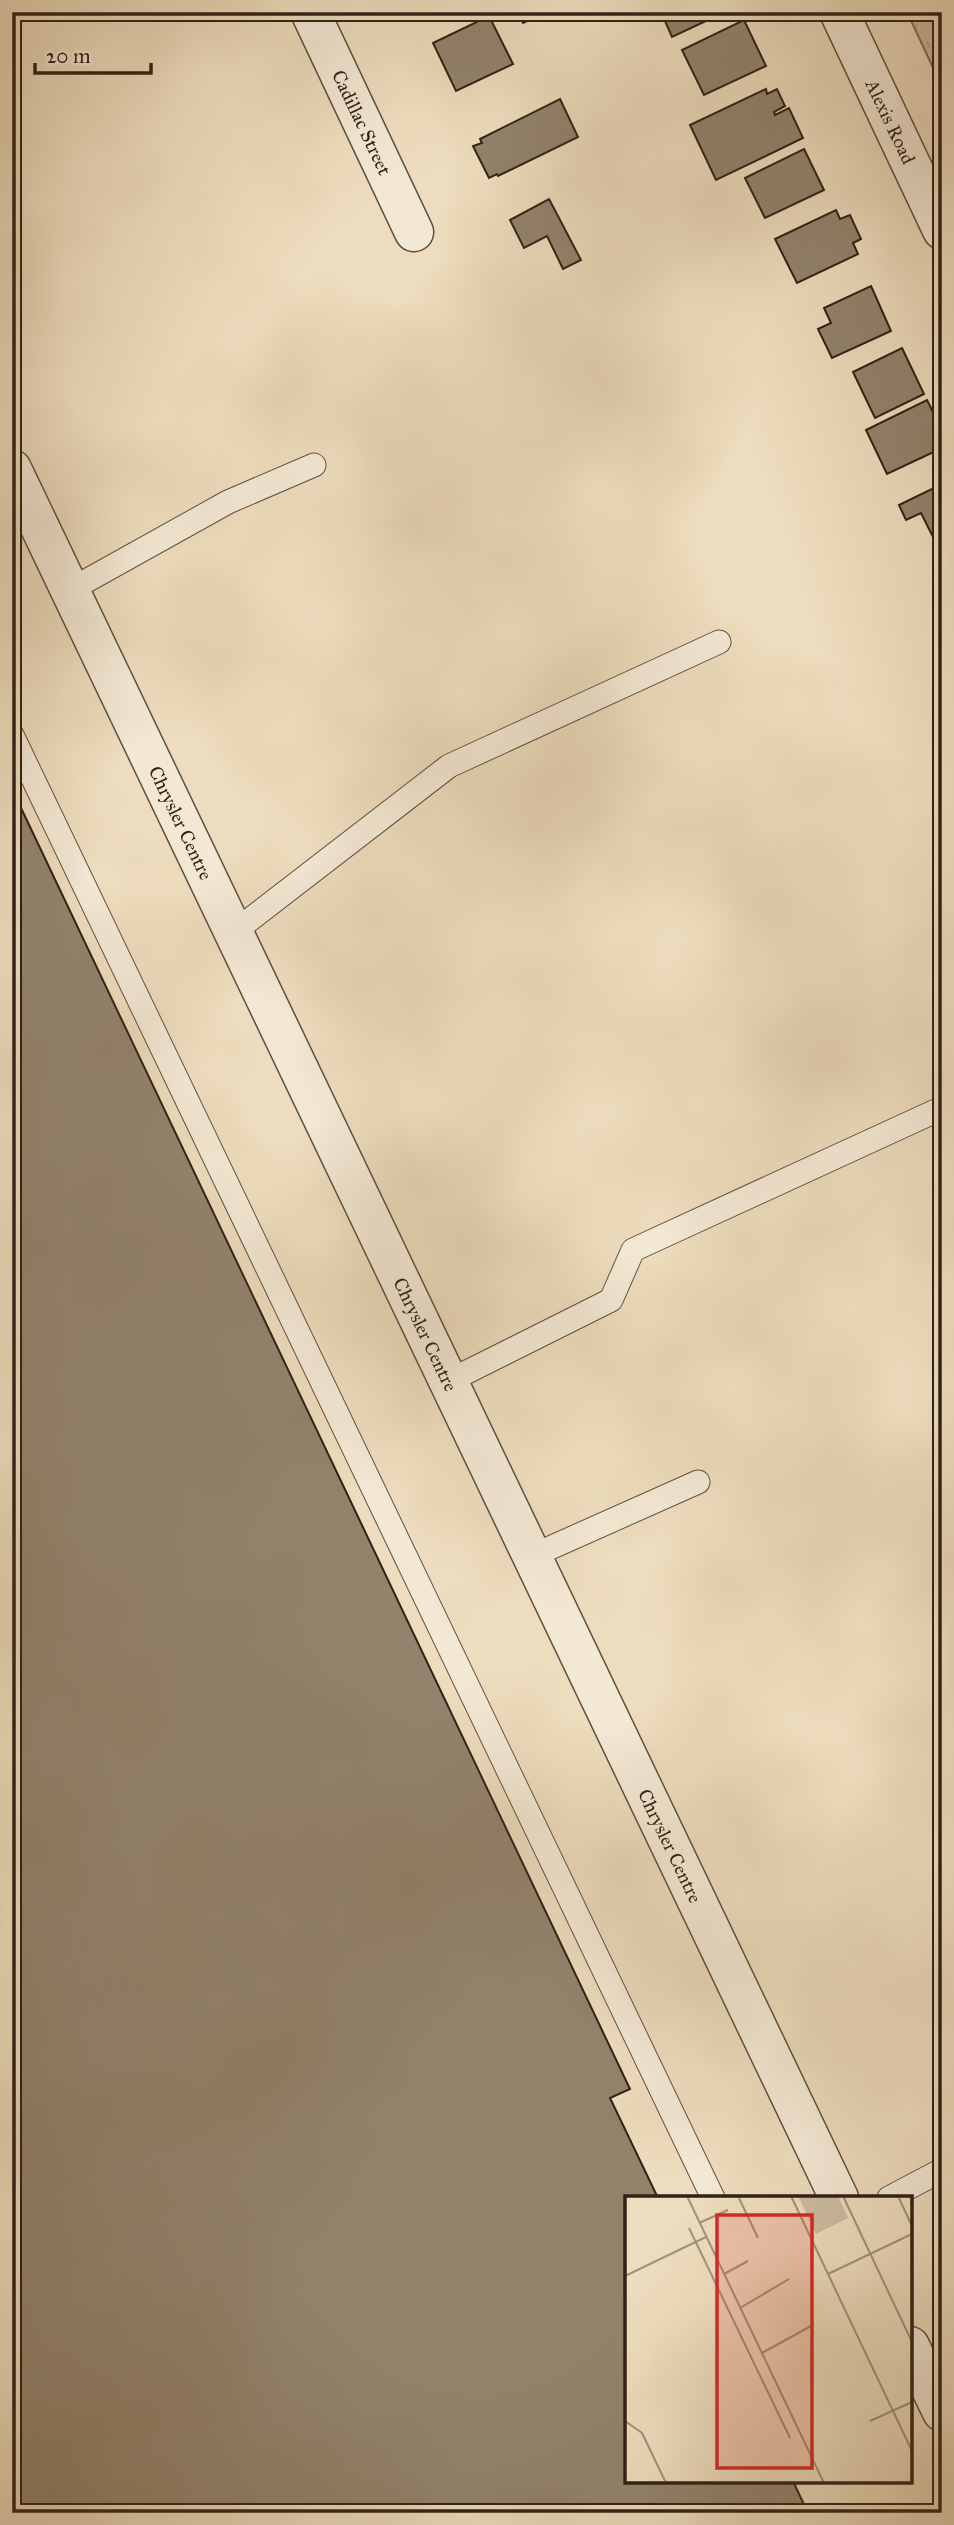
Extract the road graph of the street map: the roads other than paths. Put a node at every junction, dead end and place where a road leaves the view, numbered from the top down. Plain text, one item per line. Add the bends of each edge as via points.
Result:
1 (310, 12) edge
2 (839, 12) edge
3 (942, 230) edge
4 (414, 232) dead end
5 (314, 466) dead end
6 (12, 469) edge
7 (70, 590) junction
8 (719, 642) dead end
9 (12, 734) edge
10 (234, 932) junction
11 (940, 1109) dead end
12 (449, 1381) junction
13 (698, 1482) dead end
14 (532, 1556) junction
15 (942, 2170) edge
16 (712, 2196) edge
17 (838, 2196) edge
18 (893, 2196) edge
19 (912, 2350) edge
20 (942, 2412) edge

1 - 4 street, Cadillac Street
2 - 3 street, Alexis Road
5 - 7 lane via 228,502
6 - 7 street, Chrysler Centre
7 - 10 street, Chrysler Centre
8 - 10 lane via 449,766
9 - 16 lane
10 - 12 street, Chrysler Centre
11 - 12 lane via 633,1250 611,1300
12 - 14 street, Chrysler Centre
13 - 14 lane
14 - 17 street, Chrysler Centre
15 - 18 lane
19 - 20 street

